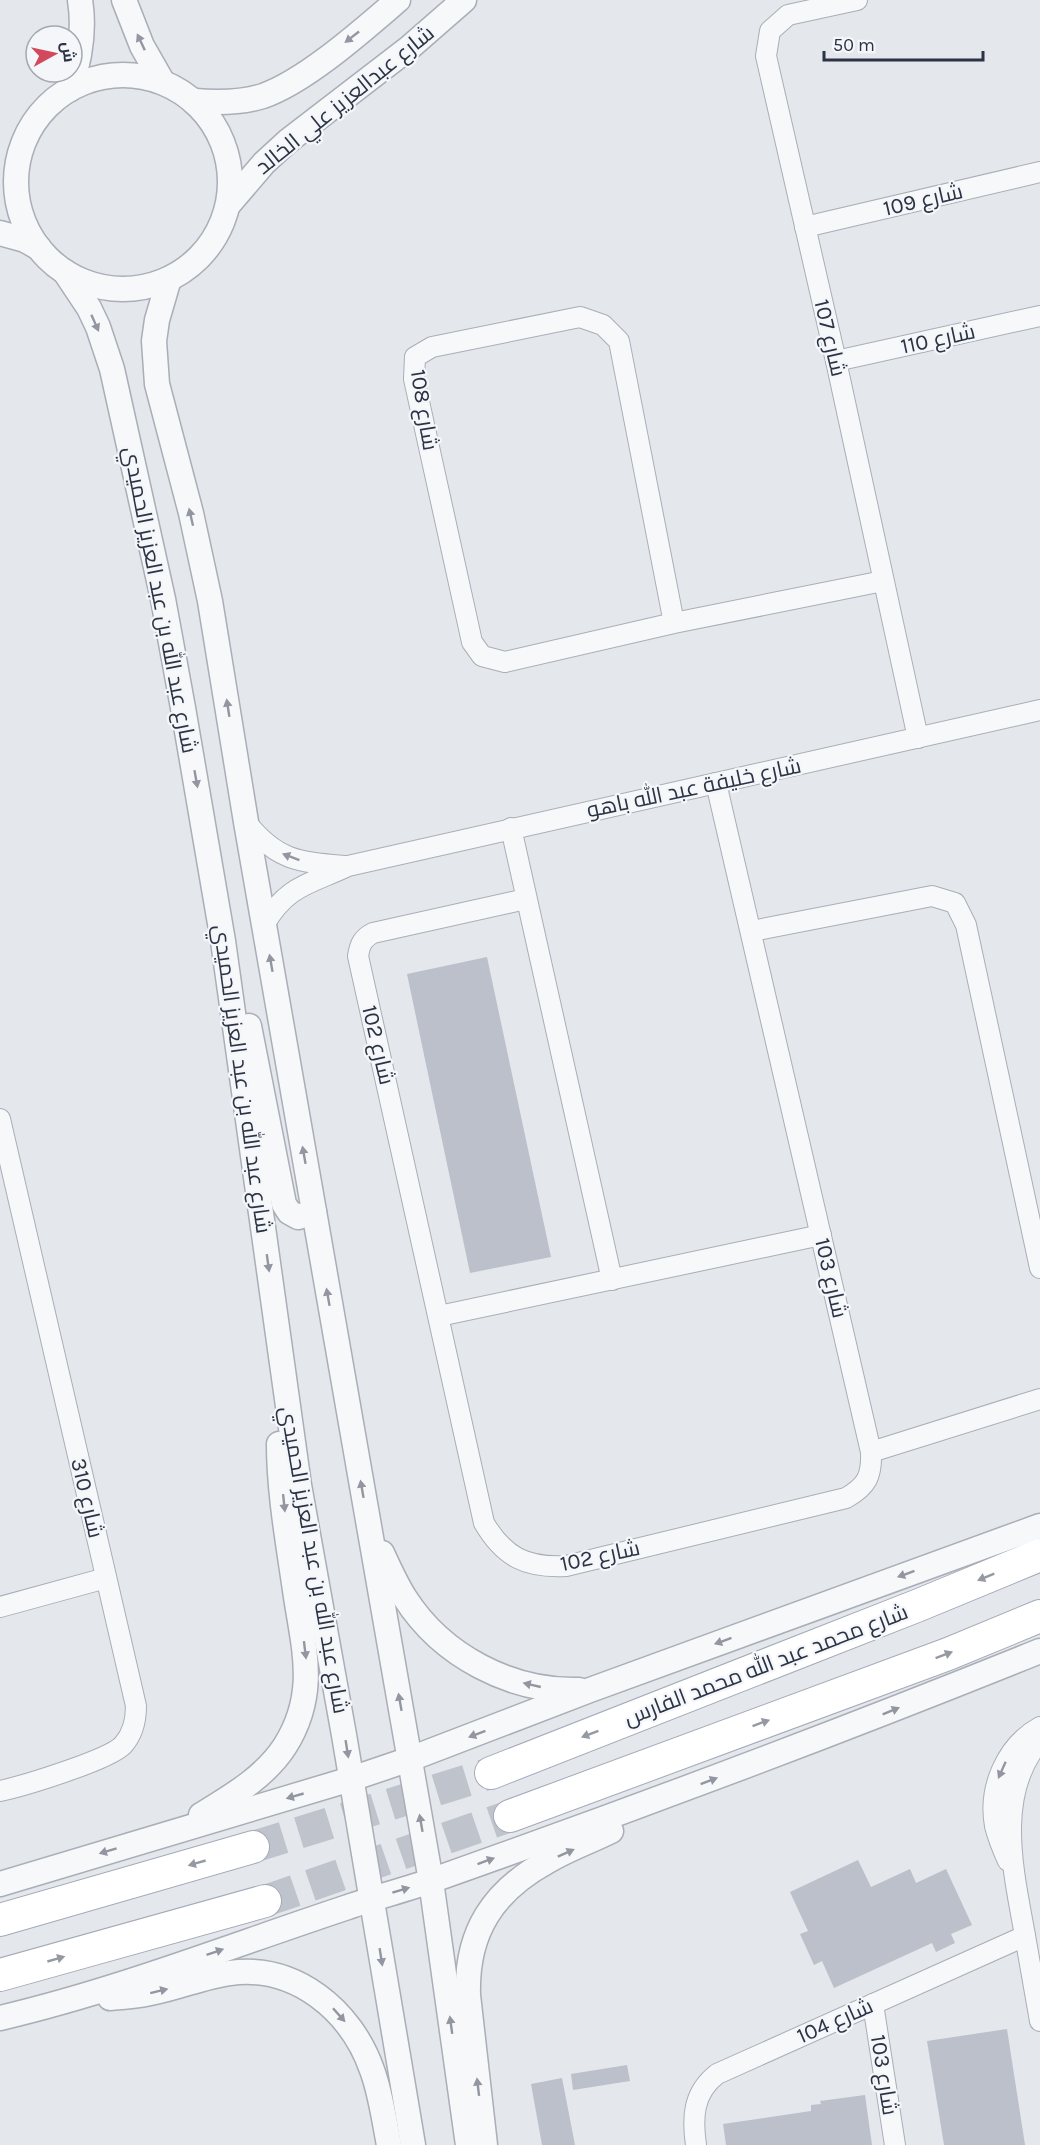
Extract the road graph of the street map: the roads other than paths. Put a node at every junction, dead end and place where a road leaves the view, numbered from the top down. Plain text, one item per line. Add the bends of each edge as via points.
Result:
1 (80, 0) edge
2 (124, 0) edge
3 (398, 0) edge
4 (464, 0) edge
5 (856, 0) edge
6 (162, 81) junction
7 (70, 89) junction
8 (195, 101) junction
9 (24, 141) junction
10 (0, 160) edge
11 (1040, 172) edge
12 (229, 204) junction
13 (805, 227) junction
14 (0, 233) edge
15 (39, 248) junction
16 (65, 272) junction
17 (169, 279) junction
18 (1040, 316) edge
19 (836, 361) junction
20 (883, 581) junction
21 (674, 623) junction
22 (1040, 710) edge
23 (918, 738) junction
24 (716, 783) junction
25 (246, 822) junction
26 (511, 828) junction
27 (348, 866) junction
28 (526, 899) junction
29 (264, 926) junction
30 (752, 931) junction
31 (223, 941) junction
32 (0, 1119) edge
33 (314, 1212) junction
34 (821, 1234) junction
35 (1040, 1268) edge
36 (612, 1280) junction
37 (439, 1316) junction
38 (282, 1360) junction
39 (1040, 1399) edge
40 (871, 1452) junction
41 (366, 1518) junction
42 (1040, 1526) edge
43 (1040, 1555) edge
44 (106, 1578) junction
45 (0, 1607) edge
46 (1040, 1616) edge
47 (1040, 1651) edge
48 (590, 1690) junction
49 (1040, 1727) edge
50 (1040, 1741) edge
51 (410, 1759) junction
52 (492, 1773) tunnel mouth
53 (351, 1779) junction
54 (0, 1791) edge
55 (667, 1797) junction
56 (510, 1816) tunnel mouth
57 (175, 1831) junction
58 (253, 1847) tunnel mouth
59 (1014, 1876) junction
60 (431, 1881) junction
61 (0, 1884) edge
62 (371, 1899) junction
63 (265, 1901) tunnel mouth
64 (0, 1920) edge
65 (1025, 1936) junction
66 (0, 1975) edge
67 (81, 1998) junction
68 (873, 2004) junction
69 (0, 2018) edge
70 (1040, 2021) edge
71 (389, 2145) edge
72 (412, 2145) edge
73 (468, 2145) edge
74 (485, 2145) edge
75 (696, 2145) edge
76 (895, 2145) edge

1 - 7 street via 80,53
6 -> 2 street via 142,46
3 -> 8 street, شارع عبدالعزيز علي الخالد via 283,87 240,101
4 - 12 street, شارع عبدالعزيز علي الخالد via 409,48 288,141
5 - 13 street, شارع 107 via 788,15 770,31 766,56
6 - 7 street via 136,75 108,75
6 - 8 street
7 - 9 street via 38,116
8 - 12 street via 213,122 225,148 231,175
9 - 10 street
9 - 15 street via 17,168 17,196 24,224
11 - 13 street, شارع 109
12 - 17 street via 219,231 203,254 183,273
13 - 19 street, شارع 107
14 - 15 street
15 - 16 street
16 - 17 street via 111,289 136,289
16 -> 31 street, شارع عبد الله بن عبد العزيز الحميدي via 98,327 120,401 163,599
25 -> 17 street, شارع عبد الله بن عبد العزيز الحميدي via 210,601 157,384 154,341
18 - 19 street, شارع 110
19 - 20 street, شارع 107
20 - 21 street, شارع 108
20 - 23 street, شارع 107
21 - 21 street, شارع 108 via 619,341 603,325 580,317 432,347 415,357 414,379 472,642 482,656 505,662
22 - 23 street, شارع خليفة عبد الله باهو
23 - 24 street, شارع خليفة عبد الله باهو
24 - 26 street, شارع خليفة عبد الله باهو
24 - 30 street, شارع 103
27 -> 25 street, شارع خليفة عبد الله باهو via 293,859 269,846
25 - 29 street, شارع عبد الله بن عبد العزيز الحميدي
26 - 27 street, شارع خليفة عبد الله باهو
26 - 28 street
27 - 29 street, شارع خليفة عبد الله باهو via 292,891 276,906
28 - 36 street
28 - 37 street, شارع 102 via 373,933 359,946 358,956
33 -> 29 street, شارع عبد الله بن عبد العزيز الحميدي
30 - 34 street, شارع 103
30 - 35 street via 932,896 956,903 966,925
31 - 33 street via 251,1032 284,1204 298,1216
31 -> 38 street, شارع عبد الله بن عبد العزيز الحميدي
32 - 44 street, شارع 310
41 -> 33 street, شارع عبد الله بن عبد العزيز الحميدي
34 - 36 street
34 - 40 street, شارع 103
36 - 37 street
37 - 40 street, شارع 102 via 484,1523 509,1554 527,1563 566,1566 846,1498 860,1490 868,1479
38 -> 53 street, شارع عبد الله بن عبد العزيز الحميدي via 299,1485
38 -> 57 street via 279,1451 306,1680 300,1714 285,1746 262,1773
39 - 40 street
48 -> 41 street via 520,1682 486,1669 456,1651 406,1600
51 -> 41 street, شارع عبد الله بن عبد العزيز الحميدي
42 -> 48 street
43 -> 52 main road, شارع محمد عبد الله محمد الفارس
44 - 45 street
44 - 54 street, شارع 310 via 136,1706 134,1727 115,1752
56 -> 46 main road via 948,1654
55 -> 47 street
48 -> 51 street
49 -> 59 street via 1011,1752 994,1795 995,1825
50 - 59 street via 1021,1771 1014,1796
51 - 53 street
60 -> 51 street, شارع عبد الله بن عبد العزيز الحميدي
53 -> 57 street
53 - 62 street, شارع عبد الله بن عبد العزيز الحميدي
60 -> 55 street
74 -> 55 street via 467,1976 484,1919 519,1879
57 -> 61 street
58 -> 64 main road
59 - 65 street
62 -> 60 street
73 -> 60 street, شارع عبد الله بن عبد العزيز الحميدي
67 -> 62 street
62 -> 72 street, شارع عبد الله بن عبد العزيز الحميدي
66 -> 63 main road
65 - 68 street, شارع 104
65 - 70 street
67 - 69 street
67 -> 71 street via 142,1995 244,1971 293,1981 340,2015 364,2050 373,2071
68 - 75 street, شارع 104 via 717,2074 703,2088 695,2106
68 - 76 street, شارع 103

